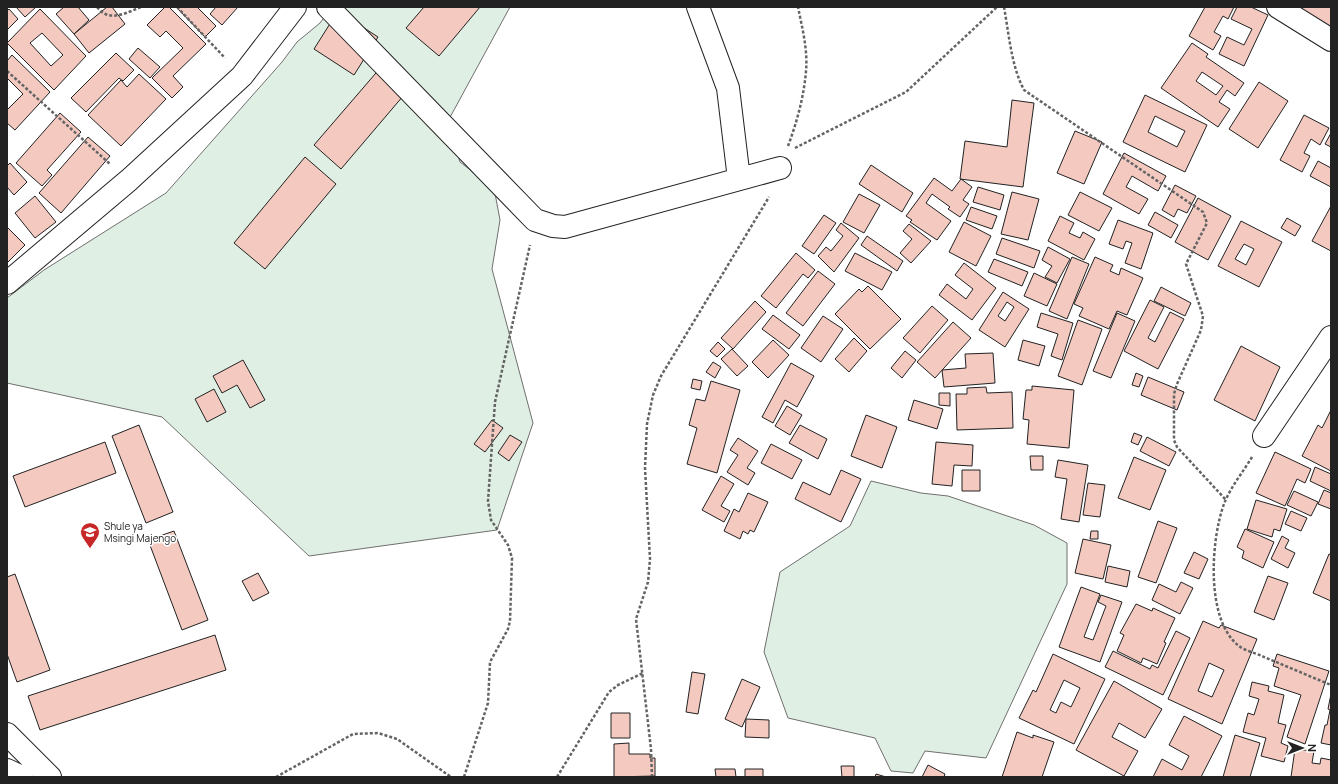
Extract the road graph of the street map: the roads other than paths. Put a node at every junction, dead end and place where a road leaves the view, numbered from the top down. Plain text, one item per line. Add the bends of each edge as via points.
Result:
1 (295, 7) edge
2 (328, 7) edge
3 (698, 7) edge
4 (1278, 7) edge
5 (1331, 40) edge
6 (783, 160) road end
7 (739, 180) junction
8 (7, 283) edge
9 (1331, 337) edge
10 (1264, 436) road end
11 (7, 734) edge
12 (7, 770) edge
13 (22, 777) edge
14 (50, 777) edge

1 - 8 street via 242,76 129,180
2 - 7 street via 535,220 565,227
3 - 7 street via 728,88
4 - 5 street
6 - 7 street
9 - 10 street
11 - 14 street
12 - 13 street

